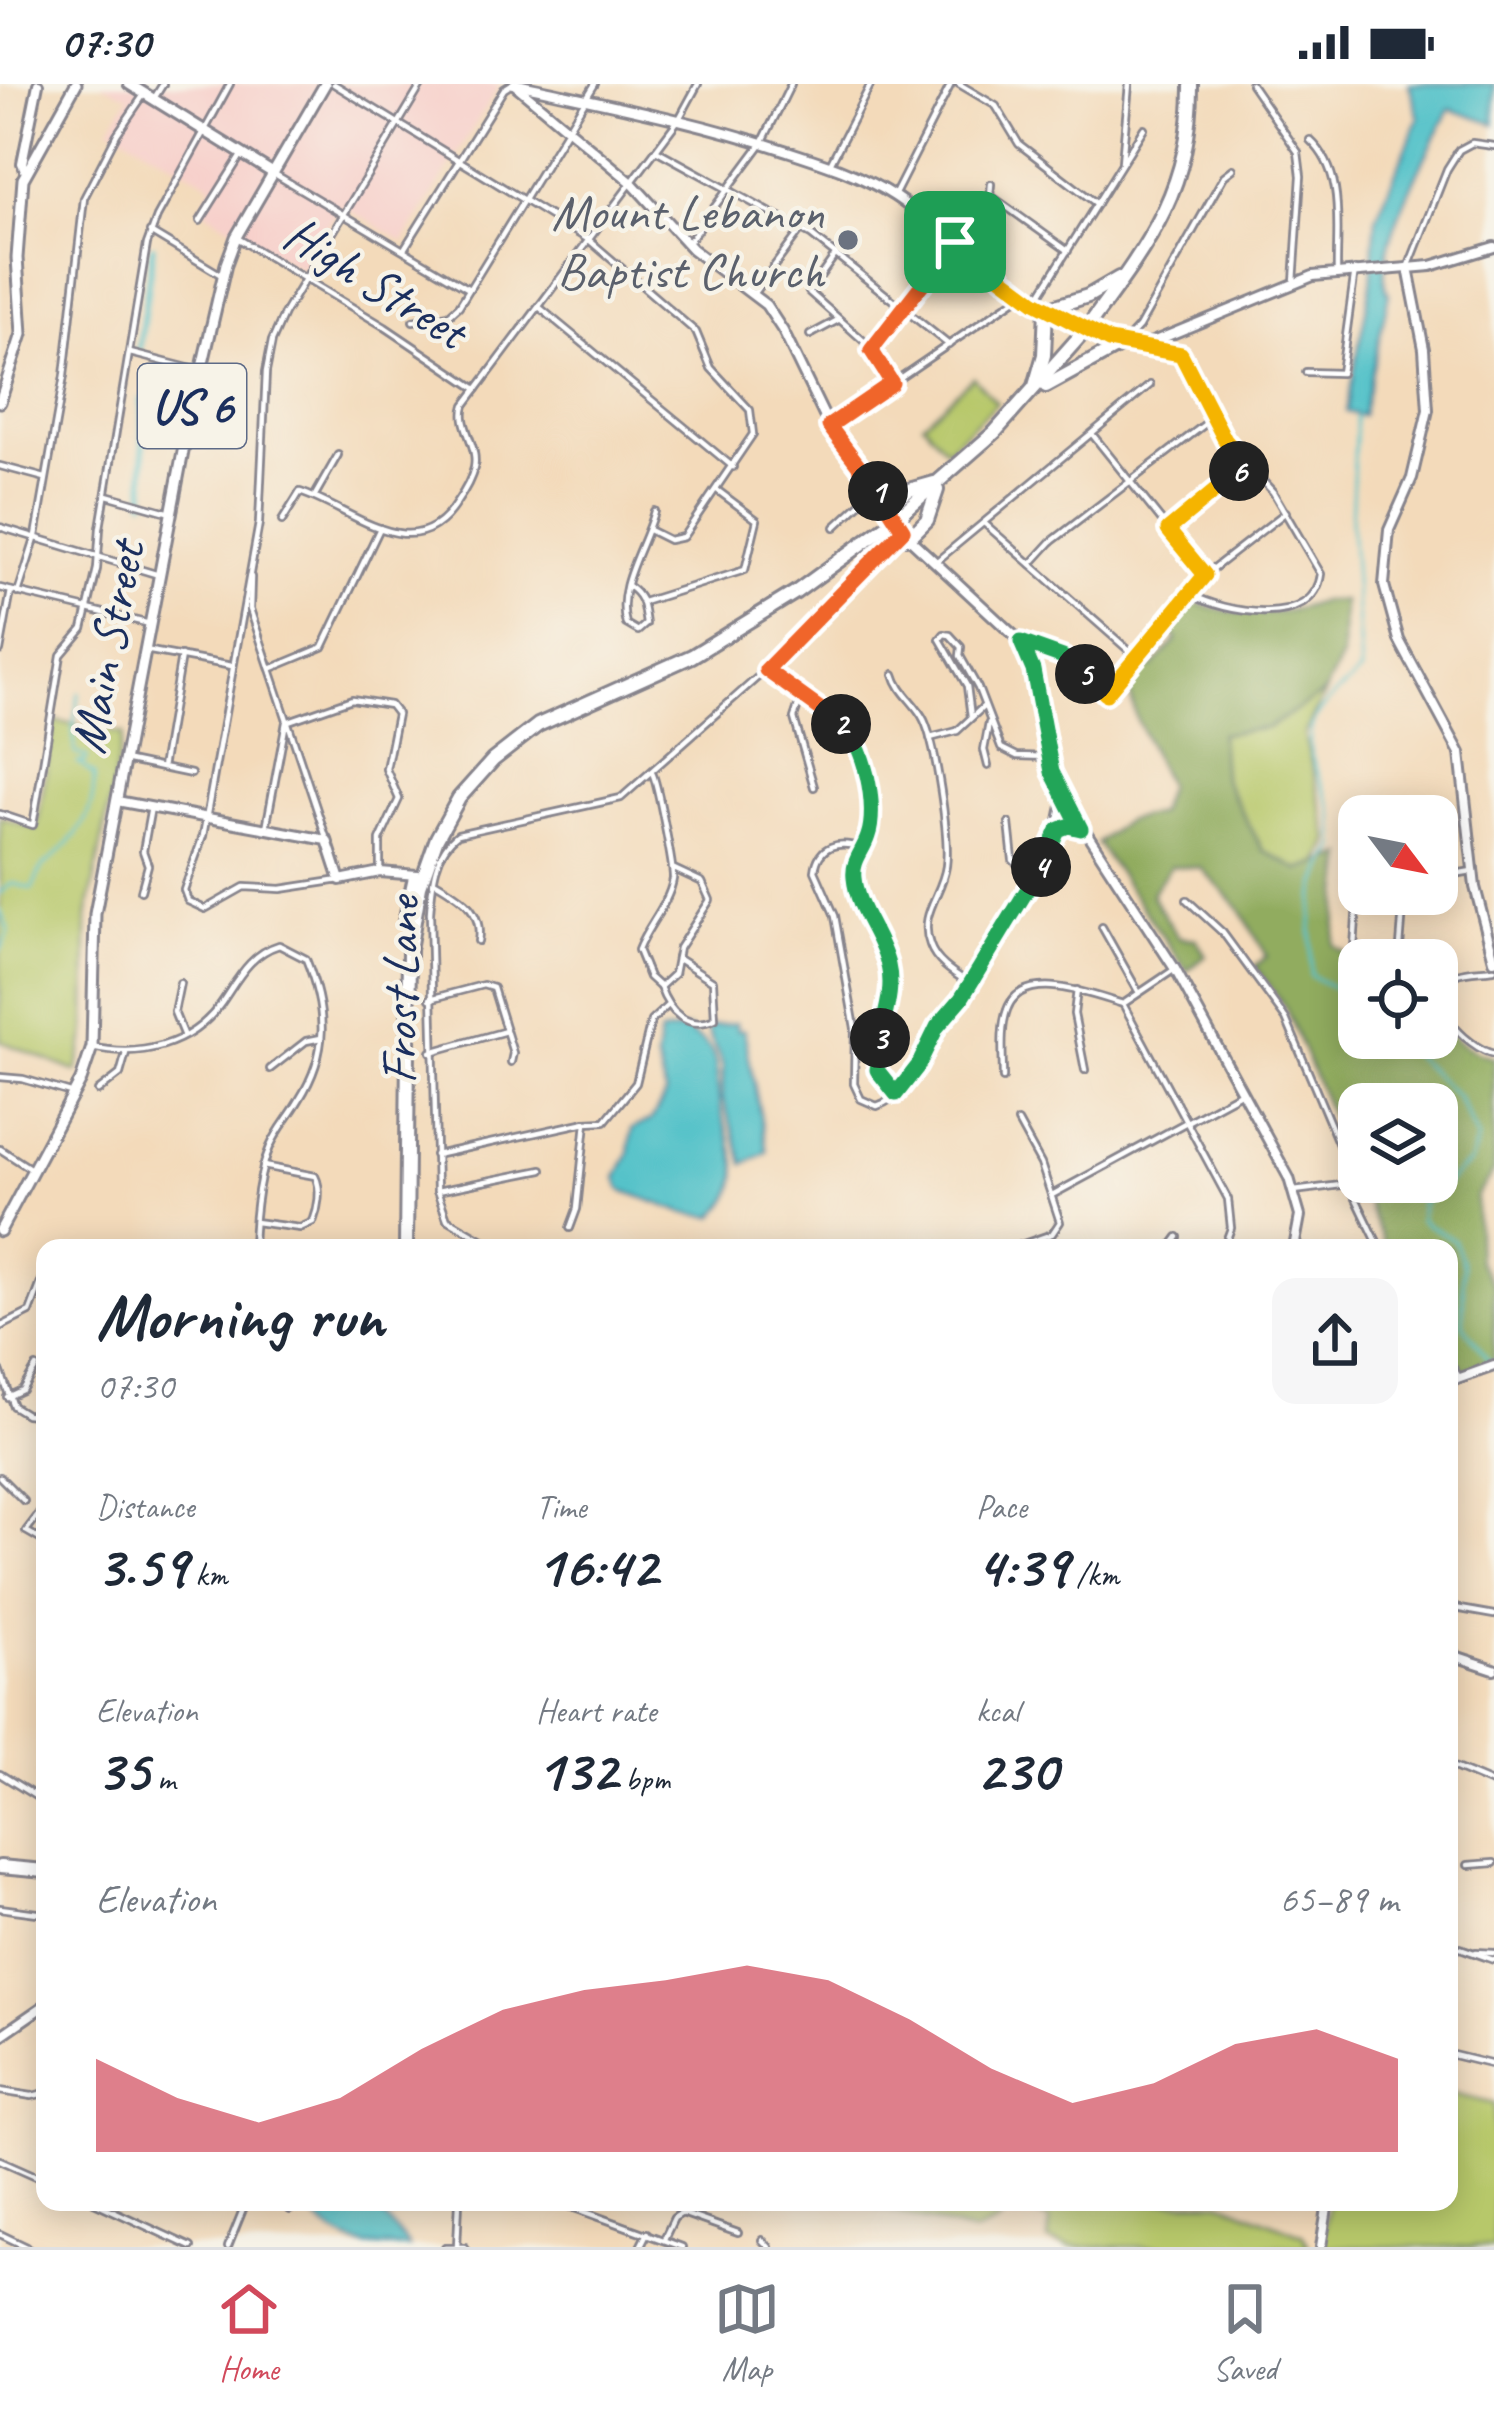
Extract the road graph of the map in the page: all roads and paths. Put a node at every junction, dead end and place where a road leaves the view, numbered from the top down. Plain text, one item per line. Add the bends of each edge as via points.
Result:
1 (38, 84) edge
2 (76, 84) edge
3 (129, 84) edge
4 (163, 84) edge
5 (230, 84) edge
6 (330, 84) edge
7 (422, 84) edge
8 (515, 84) edge
9 (595, 84) edge
10 (698, 84) edge
11 (791, 84) edge
12 (871, 84) edge
13 (955, 84) edge
14 (1129, 84) edge
15 (1191, 84) edge
16 (1251, 84) edge
17 (147, 98) junction
18 (587, 99) junction
19 (679, 119) junction
20 (399, 123) junction
21 (1144, 128) dead end
22 (568, 130) junction
23 (204, 132) junction
24 (1310, 140) dead end
25 (762, 143) junction
26 (1494, 146) edge
27 (656, 150) junction
28 (242, 154) junction
29 (460, 159) junction
30 (830, 165) junction
31 (1120, 167) junction
32 (25, 170) junction
33 (1233, 170) dead end
34 (273, 172) junction
35 (632, 182) junction
36 (991, 184) dead end
37 (727, 189) junction
38 (990, 194) junction
39 (894, 196) junction
40 (524, 199) junction
41 (1097, 204) junction
42 (344, 214) junction
43 (200, 220) dead end
44 (801, 230) junction
45 (150, 232) junction
46 (236, 237) junction
47 (589, 240) junction
48 (955, 242) junction
49 (687, 244) junction
50 (1494, 247) edge
51 (404, 249) junction
52 (1068, 251) junction
53 (836, 254) junction
54 (1408, 268) junction
55 (1129, 270) junction
56 (1355, 270) junction
57 (1337, 272) junction
58 (224, 276) junction
59 (305, 279) junction
60 (1294, 282) junction
61 (469, 289) junction
62 (753, 294) junction
63 (1023, 294) junction
64 (1088, 296) junction
65 (1040, 306) junction
66 (1103, 306) junction
67 (539, 307) junction
68 (904, 309) junction
69 (1062, 317) junction
70 (838, 320) junction
71 (412, 321) dead end
72 (1047, 330) junction
73 (810, 335) dead end
74 (950, 345) junction
75 (1121, 345) junction
76 (1142, 346) junction
77 (871, 350) junction
78 (130, 352) junction
79 (1044, 356) junction
80 (1056, 366) junction
81 (200, 371) junction
82 (1306, 372) dead end
83 (892, 383) junction
84 (1150, 385) dead end
85 (477, 389) junction
86 (1035, 392) junction
87 (0, 402) edge
88 (1214, 418) junction
89 (829, 426) junction
90 (1092, 434) junction
91 (338, 455) dead end
92 (1246, 464) junction
93 (0, 466) edge
94 (733, 466) junction
95 (45, 478) junction
96 (1130, 482) junction
97 (941, 483) junction
98 (876, 489) junction
99 (717, 490) junction
100 (106, 494) junction
101 (314, 497) junction
102 (888, 507) junction
103 (654, 511) dead end
104 (1287, 511) junction
105 (171, 513) junction
106 (910, 513) junction
107 (282, 520) dead end
108 (984, 523) junction
109 (0, 527) edge
110 (835, 527) dead end
111 (380, 528) junction
112 (649, 530) junction
113 (1168, 530) junction
114 (36, 536) junction
115 (99, 557) junction
116 (934, 563) junction
117 (1031, 564) junction
118 (251, 566) junction
119 (159, 575) junction
120 (1205, 575) junction
121 (628, 586) junction
122 (0, 588) edge
123 (15, 592) junction
124 (1190, 594) junction
125 (643, 602) junction
126 (88, 609) junction
127 (150, 624) junction
128 (1021, 642) junction
129 (145, 650) junction
130 (0, 651) edge
131 (181, 656) junction
132 (1135, 656) junction
133 (232, 666) junction
134 (270, 669) junction
135 (766, 670) junction
136 (894, 674) dead end
137 (802, 697) junction
138 (983, 707) junction
139 (971, 717) junction
140 (286, 722) junction
141 (988, 723) junction
142 (930, 738) junction
143 (1048, 758) junction
144 (124, 760) junction
145 (988, 766) dead end
146 (162, 768) junction
147 (651, 772) junction
148 (191, 774) dead end
149 (814, 787) dead end
150 (1064, 800) junction
151 (117, 801) junction
152 (151, 807) junction
153 (0, 814) edge
154 (206, 817) junction
155 (1073, 817) junction
156 (1009, 823) dead end
157 (266, 828) junction
158 (1081, 829) junction
159 (1058, 830) junction
160 (327, 840) junction
161 (860, 848) junction
162 (672, 868) junction
163 (1472, 871) junction
164 (380, 872) junction
165 (1458, 873) edge
166 (424, 878) junction
167 (1035, 879) junction
168 (340, 880) junction
169 (141, 891) dead end
170 (1187, 900) dead end
171 (1102, 928) dead end
172 (478, 941) dead end
173 (677, 958) junction
174 (1494, 960) edge
175 (1175, 969) junction
176 (1494, 969) edge
177 (179, 982) dead end
178 (969, 983) junction
179 (660, 987) junction
180 (1078, 990) junction
181 (1138, 991) junction
182 (430, 999) junction
183 (1123, 1004) junction
184 (667, 1006) junction
185 (506, 1031) junction
186 (183, 1034) junction
187 (322, 1038) junction
188 (92, 1047) junction
189 (431, 1052) junction
190 (126, 1053) junction
191 (1494, 1054) edge
192 (511, 1062) dead end
193 (270, 1069) dead end
194 (1085, 1070) dead end
195 (0, 1077) edge
196 (1003, 1078) dead end
197 (98, 1091) dead end
198 (1243, 1091) junction
199 (74, 1094) junction
200 (896, 1094) junction
201 (586, 1121) junction
202 (1018, 1122) dead end
203 (1187, 1122) junction
204 (1338, 1142) edge
205 (0, 1149) edge
206 (435, 1155) junction
207 (263, 1166) junction
208 (33, 1170) junction
209 (542, 1170) dead end
210 (1338, 1185) edge
211 (437, 1191) junction
212 (1294, 1191) junction
213 (1052, 1195) junction
214 (1358, 1203) edge
215 (255, 1222) junction
216 (570, 1228) dead end
217 (0, 1232) edge
218 (254, 1239) edge
219 (403, 1239) edge
220 (481, 1239) edge
221 (1034, 1239) edge
222 (1227, 1239) edge
223 (1296, 1239) edge
224 (1376, 1239) edge
225 (36, 1298) edge
226 (0, 1327) edge
227 (1494, 1366) edge
228 (36, 1367) dead end
229 (0, 1370) edge
230 (1458, 1374) edge
231 (1460, 1377) joint
232 (4, 1394) edge
233 (36, 1414) edge
234 (0, 1478) edge
235 (25, 1501) dead end
236 (1458, 1609) edge
237 (1494, 1615) edge
238 (1458, 1657) edge
239 (1494, 1669) edge
240 (1458, 1769) edge
241 (0, 1774) edge
242 (1494, 1784) edge
243 (36, 1796) edge
244 (1494, 1863) edge
245 (0, 1864) edge
246 (1468, 1865) dead end
247 (36, 1867) edge
248 (0, 1908) edge
249 (36, 1912) edge
250 (1458, 1947) edge
251 (1494, 1957) edge
252 (36, 2011) edge
253 (0, 2036) edge
254 (1458, 2056) edge
255 (1494, 2065) edge
256 (0, 2091) edge
257 (36, 2095) edge
258 (0, 2160) edge
259 (36, 2176) edge
260 (113, 2211) edge
261 (243, 2211) edge
262 (459, 2211) edge
263 (584, 2211) edge
264 (1327, 2211) edge
265 (646, 2233) junction
266 (739, 2233) dead end
267 (0, 2234) edge
268 (664, 2240) junction
269 (762, 2240) dead end
270 (27, 2247) edge
271 (191, 2247) edge
272 (228, 2247) edge
273 (445, 2247) edge
274 (461, 2247) edge
275 (640, 2247) edge
276 (682, 2247) edge
277 (769, 2247) edge
278 (1321, 2247) edge

1 - 32 street
2 - 32 main road
3 - 17 main road
4 - 17 street
5 - 23 street
6 - 20 street
6 - 34 main road, Main Street / US 6
7 - 20 street
8 - 18 street
8 - 22 street
8 - 29 street
9 - 18 street
10 - 19 street
11 - 25 street
12 - 30 street
13 - 39 street
13 - 41 street via 992,103 1019,144
14 - 31 street
15 - 55 highway via 1179,182
16 - 60 street via 1298,152
17 - 23 main road
17 - 95 street via 84,198
18 - 19 street
18 - 22 street
19 - 25 street
19 - 27 street
20 - 29 street
20 - 42 street
21 - 31 street
22 - 35 street
22 - 40 street
23 - 28 main road
23 - 45 street
24 - 57 street via 1326,155 1334,181
25 - 30 street
25 - 37 street
26 - 54 street via 1472,143 1454,157
27 - 35 street
27 - 37 street
28 - 34 main road
28 - 43 street
29 - 40 street
29 - 51 street
30 - 39 street
31 - 41 street
32 - 87 main road via 17,258 22,334
33 - 75 street
34 - 42 street
34 - 46 main road, Main Street / US 6
35 - 47 street
35 - 49 street
36 - 38 street
37 - 44 street
37 - 49 street
38 - 48 street
38 - 52 street
39 - 48 street
40 - 47 street
40 - 61 street
41 - 52 street
42 - 51 street
42 - 59 street
44 - 53 street
44 - 62 street
45 - 58 street
45 - 78 street
46 - 58 main road, Main Street / US 6
46 - 59 street, High Street
47 - 67 street
47 - 94 street via 696,332 711,368 750,410 753,434
48 - 63 street
48 - 68 street
49 - 62 street
50 - 54 street
51 - 61 street
52 - 65 street
53 - 68 street
53 - 70 street via 811,285 812,297
54 - 56 street
54 - 163 street via 1428,410 1386,542 1384,585 1399,640 1460,753
55 - 64 highway
55 - 66 highway
56 - 57 street
56 - 82 street via 1341,373
57 - 60 street
58 - 81 main road, Main Street / US 6
59 - 85 street, High Street
59 - 118 street via 271,346
60 - 76 street
61 - 71 street via 449,315
62 - 89 street via 777,319
63 - 65 street
63 - 74 street
64 - 65 highway
64 - 66 highway
65 - 69 street
65 - 72 highway
66 - 80 highway, bridge
67 - 85 street
67 - 94 street
68 - 74 street
68 - 77 street
69 - 72 highway
69 - 75 street
70 - 73 street
70 - 77 street
72 - 79 highway
74 - 83 street
75 - 76 street
75 - 86 highway
76 - 88 street via 1181,354
77 - 83 street
78 - 81 street
78 - 100 street
79 - 80 highway
79 - 86 highway
80 - 86 highway
81 - 105 main road, Main Street / US 6
83 - 89 street
84 - 90 street
85 - 111 street via 461,414 474,470 448,517 419,535
86 - 97 highway
88 - 92 street
88 - 96 street
89 - 98 street
90 - 96 street
90 - 108 street
91 - 101 street
92 - 104 street
92 - 113 street
93 - 95 street
94 - 99 street
95 - 114 street
96 - 113 street
96 - 117 street
97 - 106 highway
97 - 106 highway
98 - 102 street
98 - 110 street
99 - 112 street via 683,537
99 - 125 street via 757,520 746,570
100 - 105 street
100 - 115 street
101 - 107 street via 300,491
101 - 111 street
102 - 106 highway
102 - 106 street
103 - 112 street
104 - 120 street
104 - 124 street via 1322,574 1310,601 1235,609
105 - 119 main road, Main Street / US 6
106 - 116 street
106 - 135 street, Frost Lane
106 - 166 highway via 675,664 564,711 504,750 453,807
108 - 116 street
108 - 117 street
109 - 114 street
111 - 134 street via 322,647
112 - 121 street
113 - 120 street
114 - 115 street
114 - 123 street
115 - 119 street
115 - 126 street
116 - 128 street
117 - 132 street
118 - 133 street
118 - 134 street via 250,609
119 - 127 main road, Main Street / US 6
120 - 124 street
121 - 125 street
121 - 125 street via 622,612 634,631 646,624
122 - 123 street
123 - 126 street
123 - 130 street
124 - 132 street
126 - 127 street
126 - 153 street via 80,636 61,655 33,825
127 - 129 main road, Main Street / US 6
128 - 132 street via 1070,661 1106,694
128 - 143 street
129 - 131 street
129 - 144 main road, Main Street / US 6
131 - 133 street
131 - 146 street
133 - 154 street
134 - 140 street
135 - 137 street
135 - 147 street, Frost Lane
136 - 142 street
137 - 149 street via 794,718
137 - 161 street via 854,736 873,810
138 - 139 street
138 - 139 street via 961,647 944,634
138 - 141 street
139 - 142 street via 950,735
140 - 157 street
140 - 160 street
140 - 164 street via 352,699 387,704 397,714 386,769 399,800 380,840
141 - 143 street via 1010,754
141 - 145 street
142 - 178 street via 946,864 927,935 934,954
143 - 150 street
144 - 146 street
144 - 151 main road, Main Street / US 6
146 - 148 street
147 - 162 street
147 - 166 street, Frost Lane via 611,802 454,836
150 - 155 street
150 - 159 street
151 - 152 street
151 - 188 main road, Main Street / US 6 via 91,946
152 - 154 street
152 - 169 street
154 - 157 street
154 - 168 street via 184,890 195,907 210,908 244,887
155 - 158 street
155 - 159 street
156 - 167 street via 1013,860
157 - 160 street
158 - 159 street
158 - 175 street
159 - 167 street
160 - 168 street
161 - 200 street via 854,883 886,957 890,987 875,1063
161 - 200 street via 833,844 815,871 837,923 858,1096 877,1106
162 - 173 street via 702,882 710,900
162 - 179 street via 638,950
163 - 165 street
163 - 174 street
164 - 166 street
164 - 168 street
166 - 172 street via 471,908
166 - 182 street, Frost Lane
166 - 219 highway via 407,965
167 - 178 street
170 - 204 street via 1286,1019
171 - 181 street
173 - 179 street
173 - 184 street via 713,981 716,1016 696,1023
175 - 181 street
175 - 198 street
176 - 191 street via 1452,976 1443,1003 1463,1038
177 - 186 street via 174,1012
178 - 200 street
179 - 184 street
180 - 183 street
180 - 194 street via 1074,1014
180 - 196 street via 1045,986 1012,1001
181 - 183 street
182 - 185 street via 489,986
182 - 189 street, Frost Lane
183 - 203 street
184 - 201 street via 650,1021 636,1083 605,1121
185 - 189 street
185 - 192 street
186 - 187 street via 215,1012 256,956 279,945 306,959
186 - 190 street
187 - 193 street
187 - 207 street via 313,1078
188 - 190 street
188 - 199 main road, Main Street / US 6
189 - 206 street, Frost Lane
190 - 197 street via 120,1075
195 - 199 street
198 - 203 street
198 - 212 street
199 - 208 main road, Main Street / US 6
201 - 206 street
201 - 216 street
202 - 213 street
203 - 213 street
203 - 222 street via 1228,1199
205 - 208 street
206 - 211 street, Frost Lane
207 - 215 street
207 - 215 street via 314,1176 316,1210 303,1228
208 - 217 main road, Main Street / US 6
209 - 211 street
210 - 212 street
211 - 220 street via 446,1219
212 - 223 street
213 - 221 street via 1057,1230
214 - 224 street
215 - 218 street
225 - 226 street via 30,1312
227 - 231 street
228 - 232 street via 22,1390
229 - 232 street
230 - 231 street
232 - 233 street
234 - 235 street
236 - 237 street
238 - 239 street
240 - 242 street
241 - 243 street
244 - 246 street
245 - 247 highway
248 - 249 street
250 - 251 street
252 - 253 street
254 - 255 street
256 - 257 street
258 - 259 street
260 - 271 street
261 - 272 street
262 - 274 street
263 - 265 street
264 - 278 street
265 - 268 street
265 - 275 street
266 - 268 street via 677,2215
267 - 270 street
268 - 276 street
269 - 277 street
273 - 274 street

